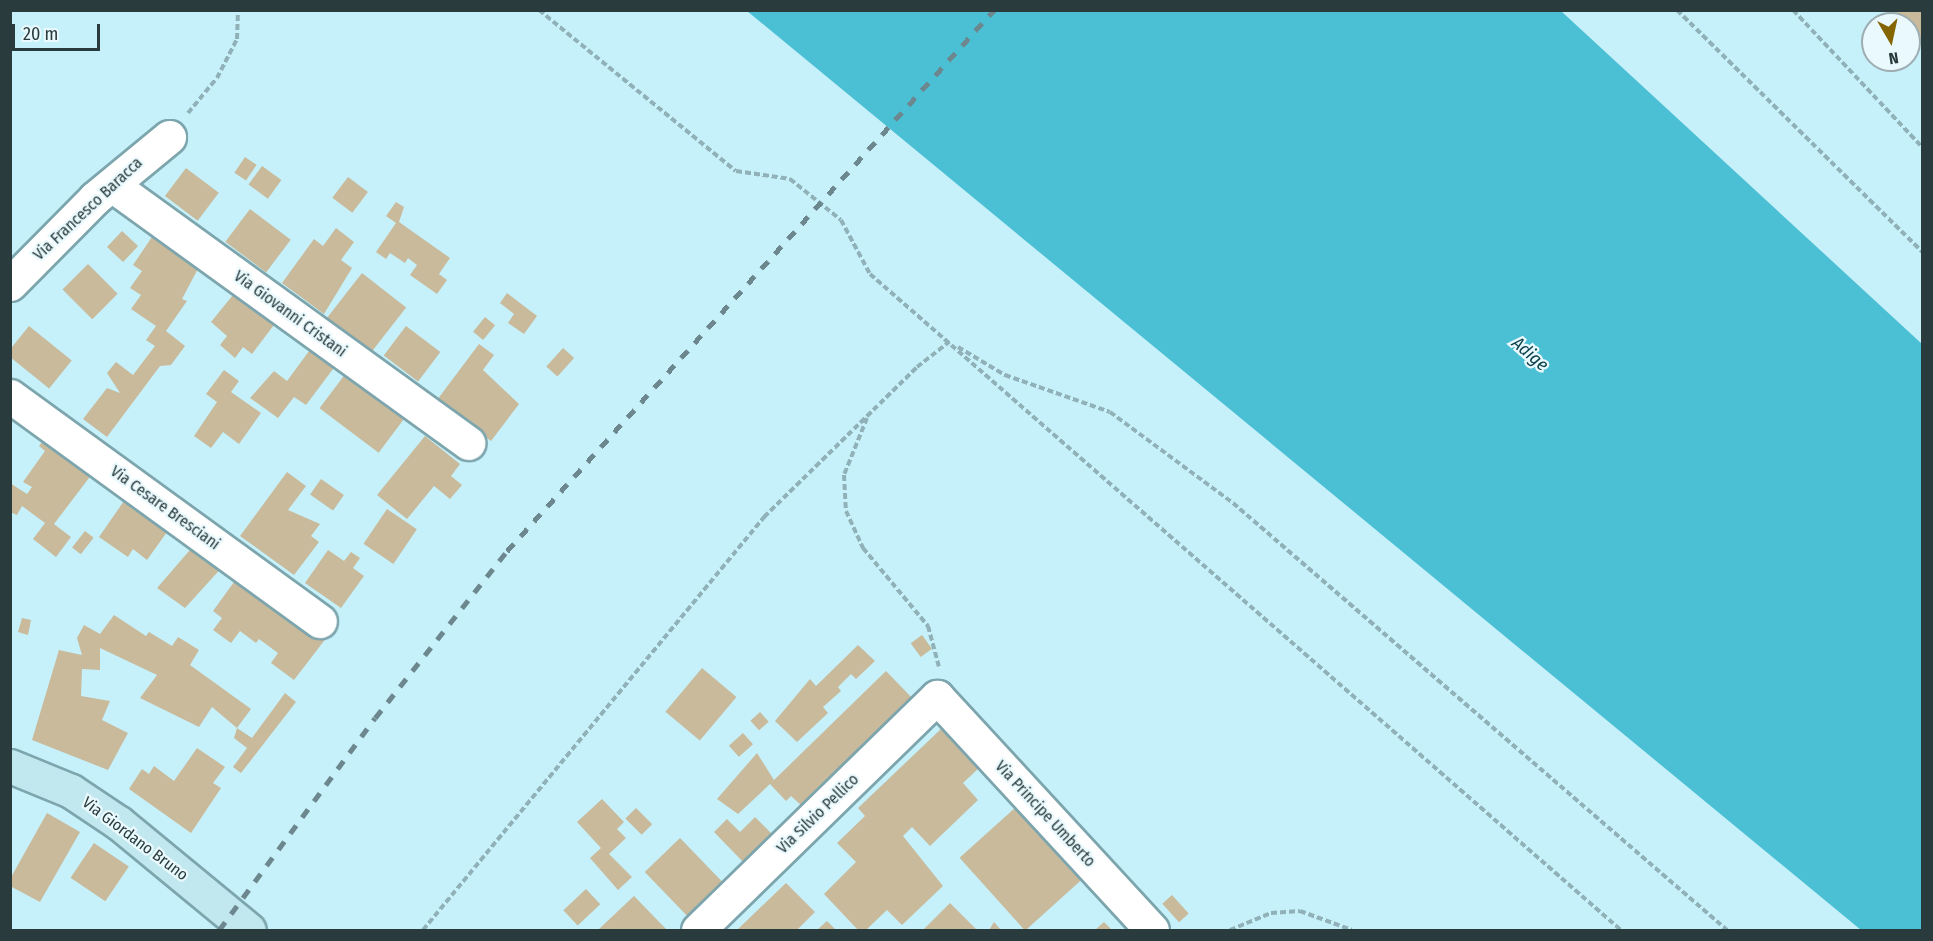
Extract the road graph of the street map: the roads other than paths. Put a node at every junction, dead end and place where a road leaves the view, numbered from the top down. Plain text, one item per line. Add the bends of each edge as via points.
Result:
1 (169, 136) road end
2 (112, 184) junction
3 (10, 284) edge
4 (10, 396) edge
5 (469, 444) dead end
6 (320, 621) dead end
7 (938, 697) joint
8 (10, 766) edge
9 (249, 930) edge
10 (698, 930) edge
11 (1152, 930) edge

1 - 2 street, Via Francesco Baracca
2 - 3 street, Via Francesco Baracca
2 - 5 street, Via Giovanni Cristani
4 - 6 street, Via Cesare Bresciani
7 - 10 street, Via Silvio Pellico
7 - 11 street, Via Principe Umberto
8 - 9 main road, Via Giordano Bruno via 71,791 119,823

